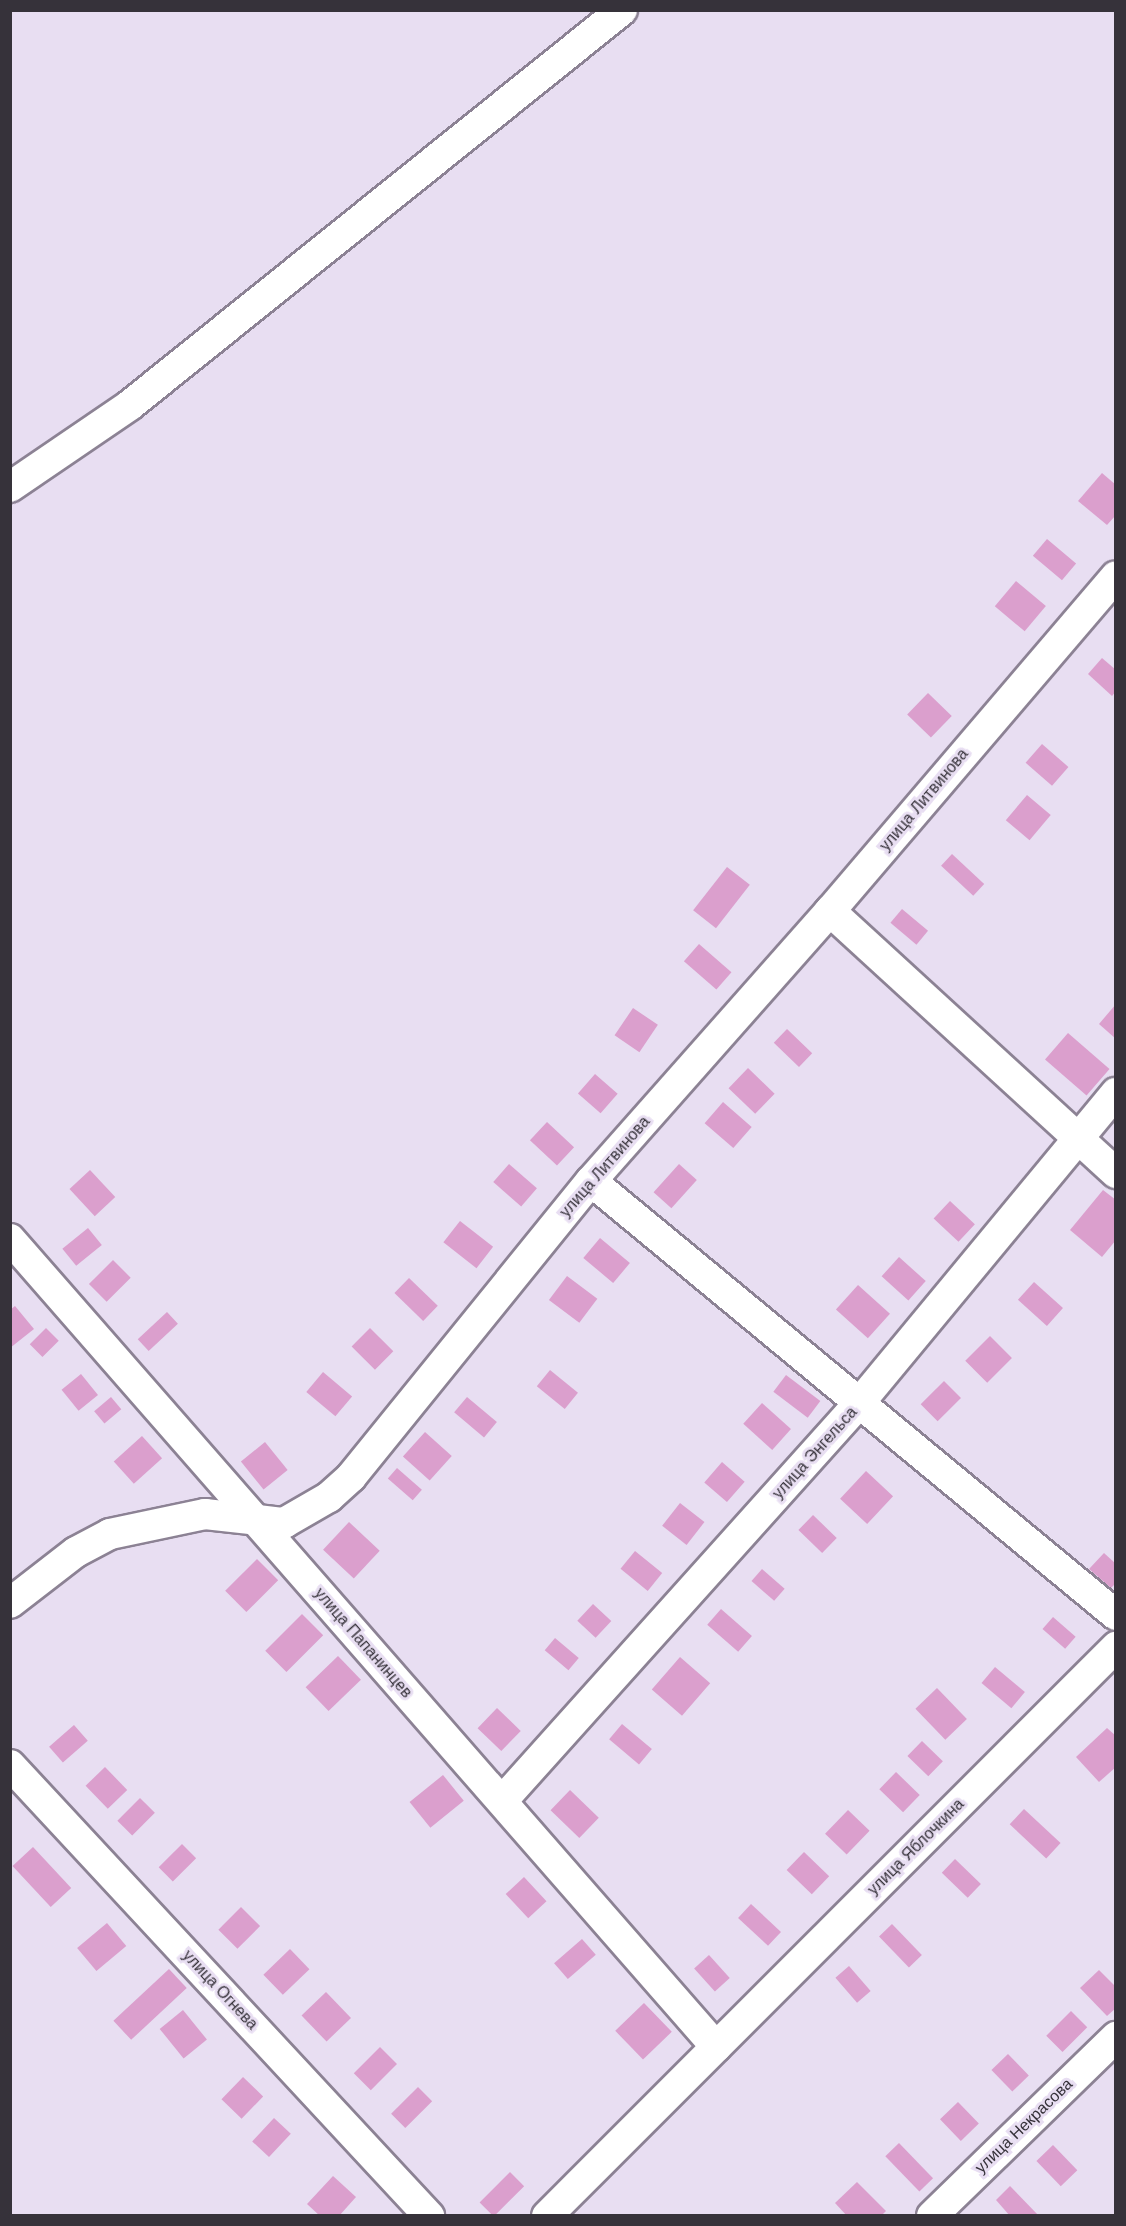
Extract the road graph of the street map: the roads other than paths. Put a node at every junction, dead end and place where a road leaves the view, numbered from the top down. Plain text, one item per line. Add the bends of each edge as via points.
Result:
1 (622, 10) edge
2 (10, 487) edge
3 (1116, 576) edge
4 (830, 911) junction
5 (1116, 1093) edge
6 (1075, 1140) junction
7 (1116, 1173) edge
8 (591, 1181) junction
9 (10, 1239) edge
10 (861, 1401) junction
11 (258, 1523) junction
12 (10, 1603) edge
13 (1116, 1615) edge
14 (1116, 1647) edge
15 (10, 1765) edge
16 (502, 1801) junction
17 (1116, 2037) edge
18 (716, 2047) junction
19 (429, 2216) edge
20 (547, 2216) edge
21 (932, 2216) edge

1 - 2 street via 130,405
3 - 4 street, улица Литвинова
4 - 6 street
4 - 8 street, улица Литвинова
5 - 6 street, улица Энгельса
6 - 7 street
6 - 10 street, улица Энгельса
8 - 10 street
8 - 11 street, улица Литвинова via 351,1477 297,1518 284,1523
9 - 11 street, улица Папанинцев
10 - 13 street
10 - 16 street, улица Энгельса
11 - 12 street, улица Литвинова via 205,1514 110,1534 76,1552
11 - 16 street, улица Папанинцев
14 - 18 street, улица Яблочкина
15 - 19 street, улица Огнева
16 - 18 street, улица Папанинцев
17 - 21 street, улица Некрасова
18 - 20 street, улица Яблочкина

